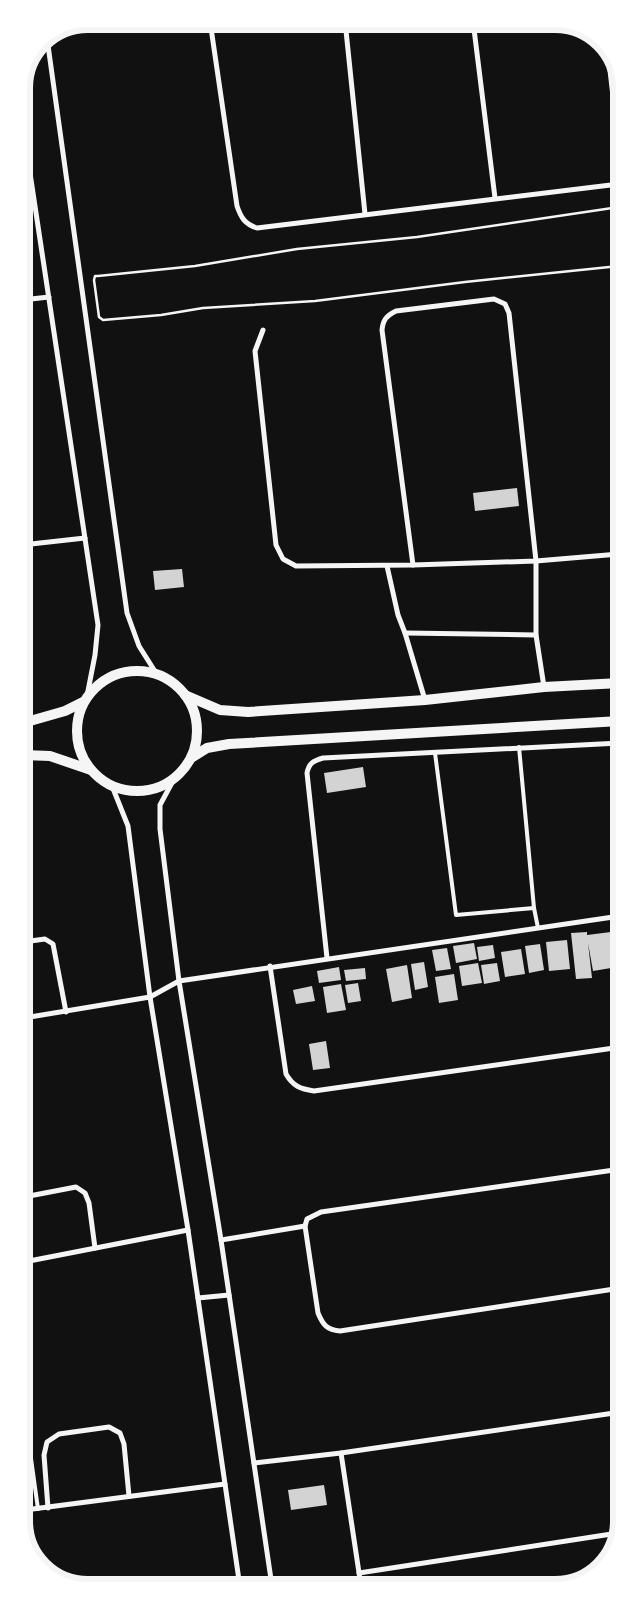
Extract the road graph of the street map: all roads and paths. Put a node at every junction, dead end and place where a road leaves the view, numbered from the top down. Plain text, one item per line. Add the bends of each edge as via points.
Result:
1 (211, 30) edge
2 (346, 30) edge
3 (474, 30) edge
4 (48, 46) edge
5 (610, 70) edge
6 (613, 96) edge
7 (30, 168) edge
8 (613, 185) edge
9 (494, 198) junction
10 (613, 208) edge
11 (366, 214) junction
12 (613, 267) edge
13 (49, 297) junction
14 (30, 299) edge
15 (263, 330) dead end
16 (85, 538) junction
17 (30, 545) edge
18 (613, 555) edge
19 (536, 561) junction
20 (387, 566) junction
21 (413, 566) junction
22 (405, 634) junction
23 (536, 635) junction
24 (156, 673) junction
25 (613, 684) edge
26 (544, 687) junction
27 (186, 695) junction
28 (85, 699) junction
29 (425, 700) junction
30 (30, 721) edge
31 (613, 721) edge
32 (613, 743) edge
33 (519, 748) junction
34 (435, 753) junction
35 (30, 755) edge
36 (191, 758) junction
37 (91, 770) junction
38 (174, 779) junction
39 (112, 786) junction
40 (534, 908) junction
41 (613, 917) edge
42 (538, 928) junction
43 (30, 941) edge
44 (327, 958) junction
45 (270, 966) junction
46 (179, 981) junction
47 (150, 996) junction
48 (66, 1012) junction
49 (30, 1017) edge
50 (613, 1048) edge
51 (613, 1170) edge
52 (30, 1195) edge
53 (305, 1226) junction
54 (188, 1230) junction
55 (221, 1240) junction
56 (95, 1248) junction
57 (30, 1261) edge
58 (613, 1289) edge
59 (229, 1295) junction
60 (198, 1298) junction
61 (613, 1413) edge
62 (30, 1451) edge
63 (340, 1453) junction
64 (254, 1463) junction
65 (225, 1484) junction
66 (130, 1496) junction
67 (48, 1508) junction
68 (38, 1509) junction
69 (30, 1510) edge
70 (611, 1534) edge
71 (359, 1573) junction
72 (239, 1579) edge
73 (271, 1579) edge
74 (360, 1579) edge

1 - 11 street via 240,216 248,225 257,228
2 - 11 street
3 - 9 street
4 - 24 street via 127,613 139,646
5 - 6 street
7 - 13 street
8 - 9 street
9 - 11 street
10 - 12 path via 195,266 95,276 94,280 99,317 103,320 203,308 314,301
13 - 14 street
13 - 16 street
15 - 20 street via 255,351 276,545 283,558 296,566
16 - 17 street
16 - 28 street via 98,625 96,655
18 - 19 street
19 - 21 street
19 - 21 street via 509,313 505,304 494,299 396,311 383,321
19 - 23 street
20 - 21 street
20 - 22 street
22 - 23 street
22 - 29 street
23 - 26 street
24 - 27 main road
24 - 28 main road via 137,670 118,673 100,682
25 - 26 main road
26 - 29 main road
27 - 29 main road via 220,710 248,712
27 - 36 main road via 194,709 197,726
28 - 30 main road via 65,711
28 - 37 main road via 78,719 77,737 81,754
31 - 36 main road via 229,744 207,748
32 - 33 street
33 - 34 street
33 - 40 lane
34 - 40 lane via 456,915
34 - 44 street via 323,758 308,766 306,773
35 - 37 main road via 50,756
36 - 38 main road
37 - 39 main road
38 - 39 main road via 144,791
38 - 46 street via 160,805 160,829
39 - 47 street via 128,826
40 - 42 lane
41 - 42 street
42 - 44 street
43 - 48 street via 45,939 53,944
44 - 45 street
45 - 46 street
45 - 50 street via 286,1074 292,1084 301,1089 314,1091
46 - 47 street
46 - 55 street
47 - 48 street
47 - 54 street
48 - 49 street
51 - 53 street via 321,1212 307,1219
52 - 56 street via 76,1187 85,1192
53 - 55 street
53 - 58 street via 318,1313 324,1325 331,1330
54 - 56 street
54 - 60 street
55 - 59 street
56 - 57 street
59 - 60 street
59 - 64 street
60 - 65 street
61 - 63 street
62 - 68 lane
63 - 64 street
63 - 71 street
64 - 73 street
65 - 66 street
65 - 72 street
66 - 67 street
66 - 67 street via 120,1432 109,1427 59,1434 47,1442 44,1455
67 - 68 street
68 - 69 street
70 - 71 street
71 - 74 street

